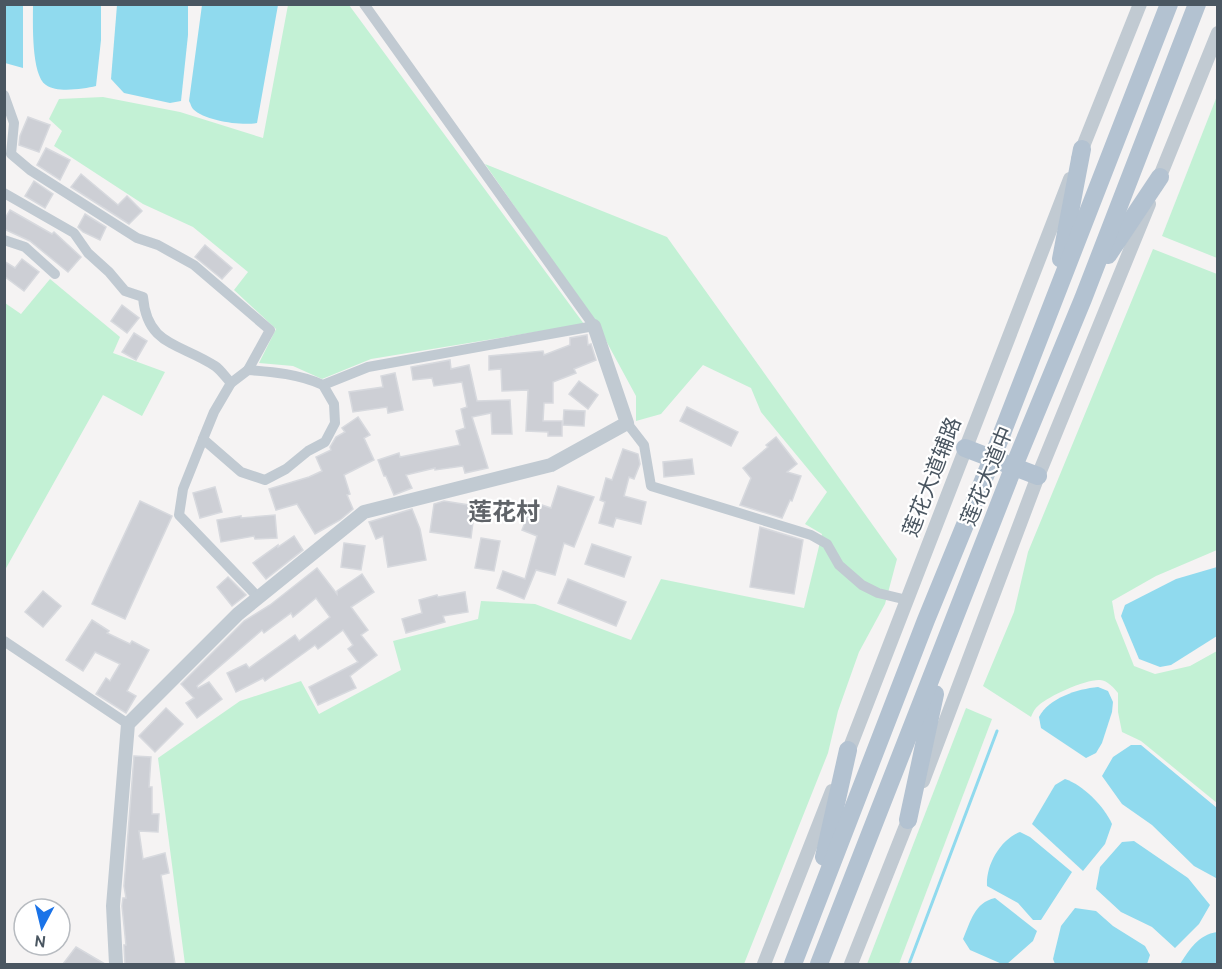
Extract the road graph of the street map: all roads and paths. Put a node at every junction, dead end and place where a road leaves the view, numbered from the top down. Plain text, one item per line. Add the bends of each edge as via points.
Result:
1 (364, 4) edge
2 (1140, 4) edge
3 (1169, 4) edge
4 (1197, 4) edge
5 (1218, 33) edge
6 (4, 95) edge
7 (1082, 149) junction
8 (1160, 177) junction
9 (4, 193) edge
10 (4, 240) edge
11 (55, 274) dead end
12 (1085, 293) junction
13 (1056, 297) junction
14 (594, 326) junction
15 (248, 370) junction
16 (231, 383) junction
17 (323, 385) junction
18 (627, 423) junction
19 (203, 439) junction
20 (966, 448) junction
21 (992, 459) junction
22 (1014, 466) junction
23 (1038, 476) junction
24 (254, 593) dead end
25 (907, 600) junction
26 (926, 620) junction
27 (948, 636) junction
28 (4, 641) edge
29 (128, 724) junction
30 (849, 750) junction
31 (908, 820) junction
32 (810, 918) junction
33 (116, 964) edge
34 (764, 964) edge
35 (792, 964) edge
36 (819, 964) edge
37 (852, 964) edge

1 - 14 street
2 - 7 street, 莲花大道辅路
3 - 13 main road, 莲花大道中
4 - 12 main road, 莲花大道中
5 - 8 street
6 - 15 street via 14,123 11,154 137,238 194,265 270,330
7 - 13 main road
7 - 20 street, 莲花大道辅路
8 - 12 main road
8 - 23 street
9 - 16 street via 74,233 88,254 125,291 142,297 149,325 156,334 217,367
10 - 11 street via 25,247
12 - 13 main road
12 - 22 main road, 莲花大道中
13 - 21 main road, 莲花大道中
14 - 17 street via 368,366
14 - 18 street
15 - 16 street
15 - 17 street via 308,378
16 - 19 street
17 - 19 street via 334,404 335,423 326,442 265,480 241,472
18 - 25 street via 644,445 651,486 811,535 827,544 839,565 862,585
18 - 29 street via 551,465 364,512 238,614
19 - 24 street via 183,489 179,515
20 - 21 main road
20 - 25 street, 莲花大道辅路
21 - 22 main road
21 - 26 main road, 莲花大道中
22 - 23 main road
22 - 27 main road, 莲花大道中
23 - 31 street
25 - 30 street, 莲花大道辅路
26 - 27 main road
26 - 32 main road, 莲花大道中
27 - 31 main road
27 - 36 main road, 莲花大道中
28 - 29 street
29 - 33 street via 113,906
30 - 32 main road
30 - 34 street, 莲花大道辅路
31 - 37 street
32 - 35 main road, 莲花大道中

